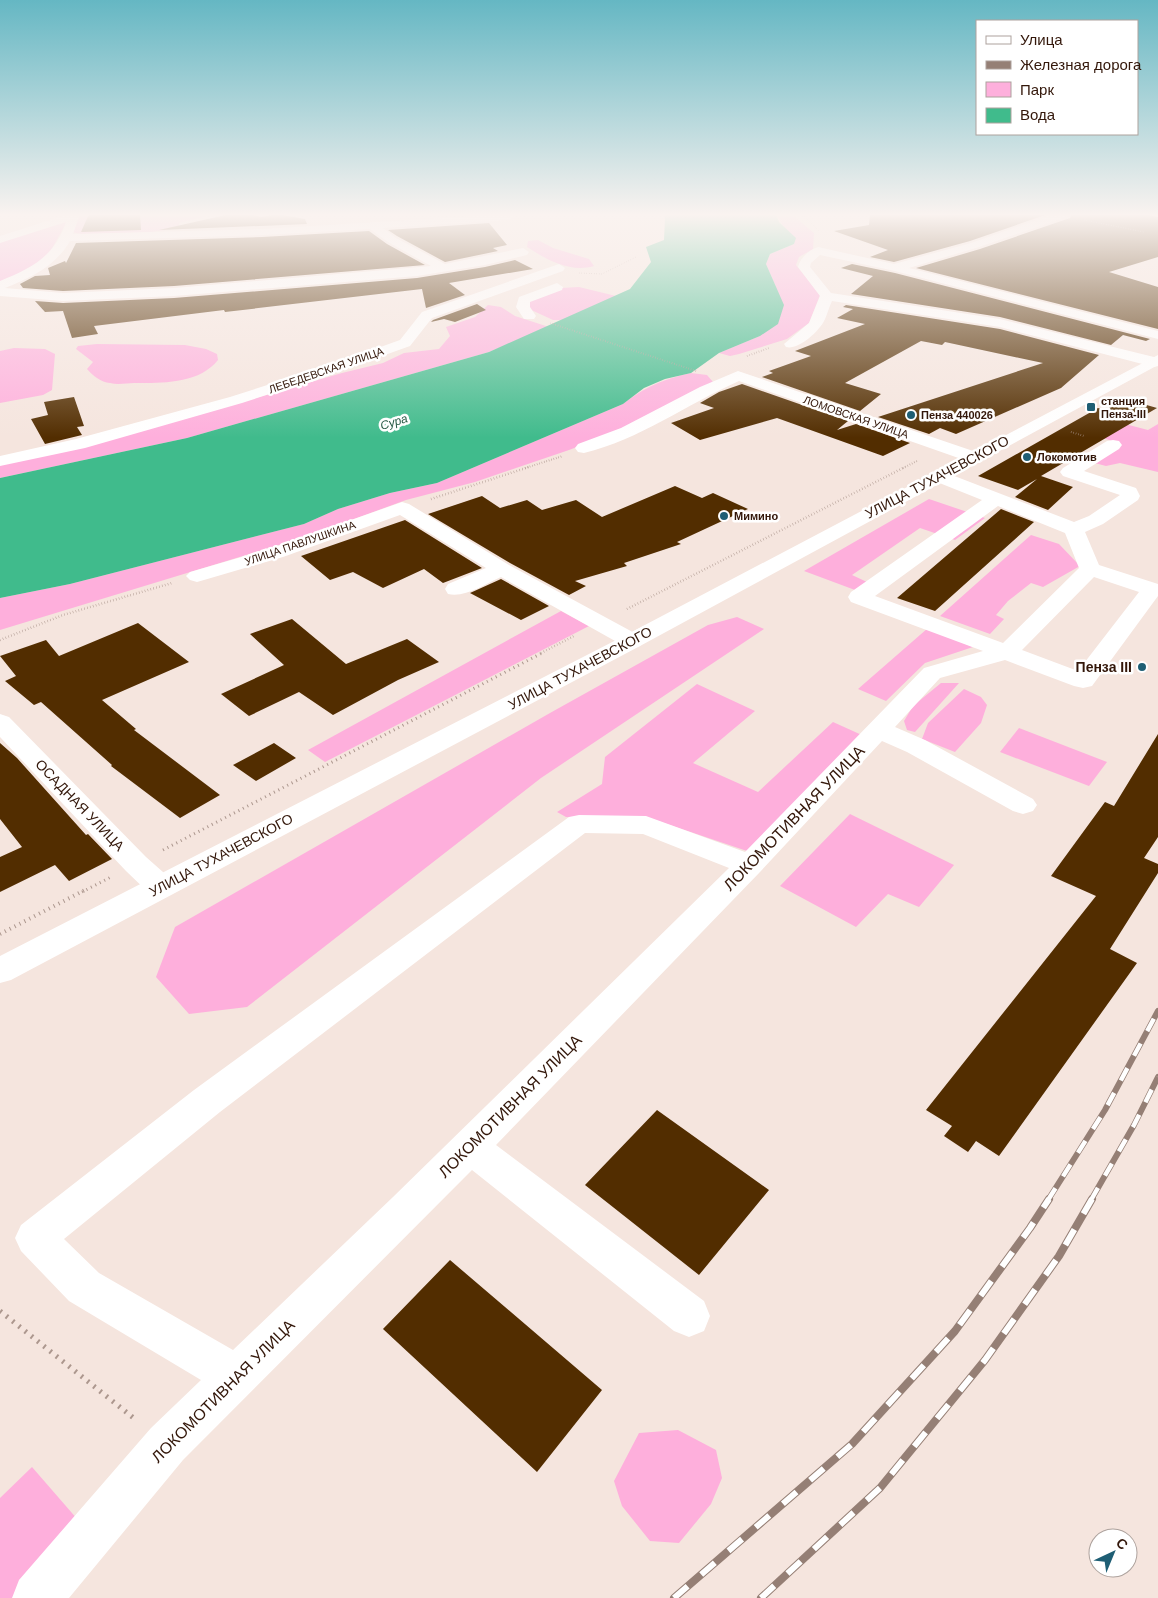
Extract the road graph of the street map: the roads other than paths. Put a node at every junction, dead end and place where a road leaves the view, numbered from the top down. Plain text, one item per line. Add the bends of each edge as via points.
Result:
1 (216, 289) edge
2 (518, 289) edge
3 (543, 289) edge
4 (821, 289) edge
5 (976, 289) edge
6 (0, 292) edge
7 (827, 296) junction
8 (529, 316) dead end
9 (1158, 335) edge
10 (791, 344) road end
11 (1157, 356) edge
12 (1113, 445) dead end
13 (584, 448) road end
14 (973, 457) junction
15 (0, 461) edge
16 (938, 476) junction
17 (997, 498) junction
18 (1074, 529) junction
19 (502, 569) junction
20 (1090, 569) junction
21 (196, 576) road end
22 (456, 589) dead end
23 (632, 641) junction
24 (1007, 652) junction
25 (0, 722) edge
26 (879, 730) junction
27 (1023, 805) dead end
28 (750, 865) junction
29 (161, 887) junction
30 (0, 971) edge
31 (470, 1146) junction
32 (689, 1316) dead end
33 (236, 1376) junction
34 (37, 1598) edge

1 - 6 street via 63,297
2 - 15 street, ЛЕБЕДЕВСКАЯ УЛИЦА via 427,315 405,343 338,367 236,400 79,444
3 - 8 street via 524,300 523,307
4 - 7 street
5 - 9 street
7 - 10 street via 815,326
7 - 11 street via 1000,323 1068,340 1093,332
11 - 14 street, УЛИЦА ТУХАЧЕВСКОГО
12 - 18 street via 1068,472 1129,492 1131,496 1096,520
13 - 14 street, ЛОМОВСКАЯ УЛИЦА via 627,432 738,376
14 - 16 street, УЛИЦА ТУХАЧЕВСКОГО
16 - 17 street
16 - 23 street, УЛИЦА ТУХАЧЕВСКОГО
17 - 18 street
17 - 24 street via 859,597
18 - 20 street
19 - 21 street, УЛИЦА ПАВЛУШКИНА via 402,508 276,553
19 - 22 street
19 - 23 street
20 - 24 street
20 - 24 street via 1152,589 1083,681
23 - 29 street, УЛИЦА ТУХАЧЕВСКОГО
24 - 26 street, ЛОКОМОТИВНАЯ УЛИЦА via 932,673
25 - 29 street, ОСАДНАЯ УЛИЦА
26 - 27 street via 916,746
26 - 28 street, ЛОКОМОТИВНАЯ УЛИЦА
28 - 31 street, ЛОКОМОТИВНАЯ УЛИЦА
28 - 33 street via 646,825 578,824 207,1101 35,1238 84,1287
29 - 30 street, УЛИЦА ТУХАЧЕВСКОГО
31 - 32 street
31 - 33 street, ЛОКОМОТИВНАЯ УЛИЦА
33 - 34 street, ЛОКОМОТИВНАЯ УЛИЦА via 167,1444

